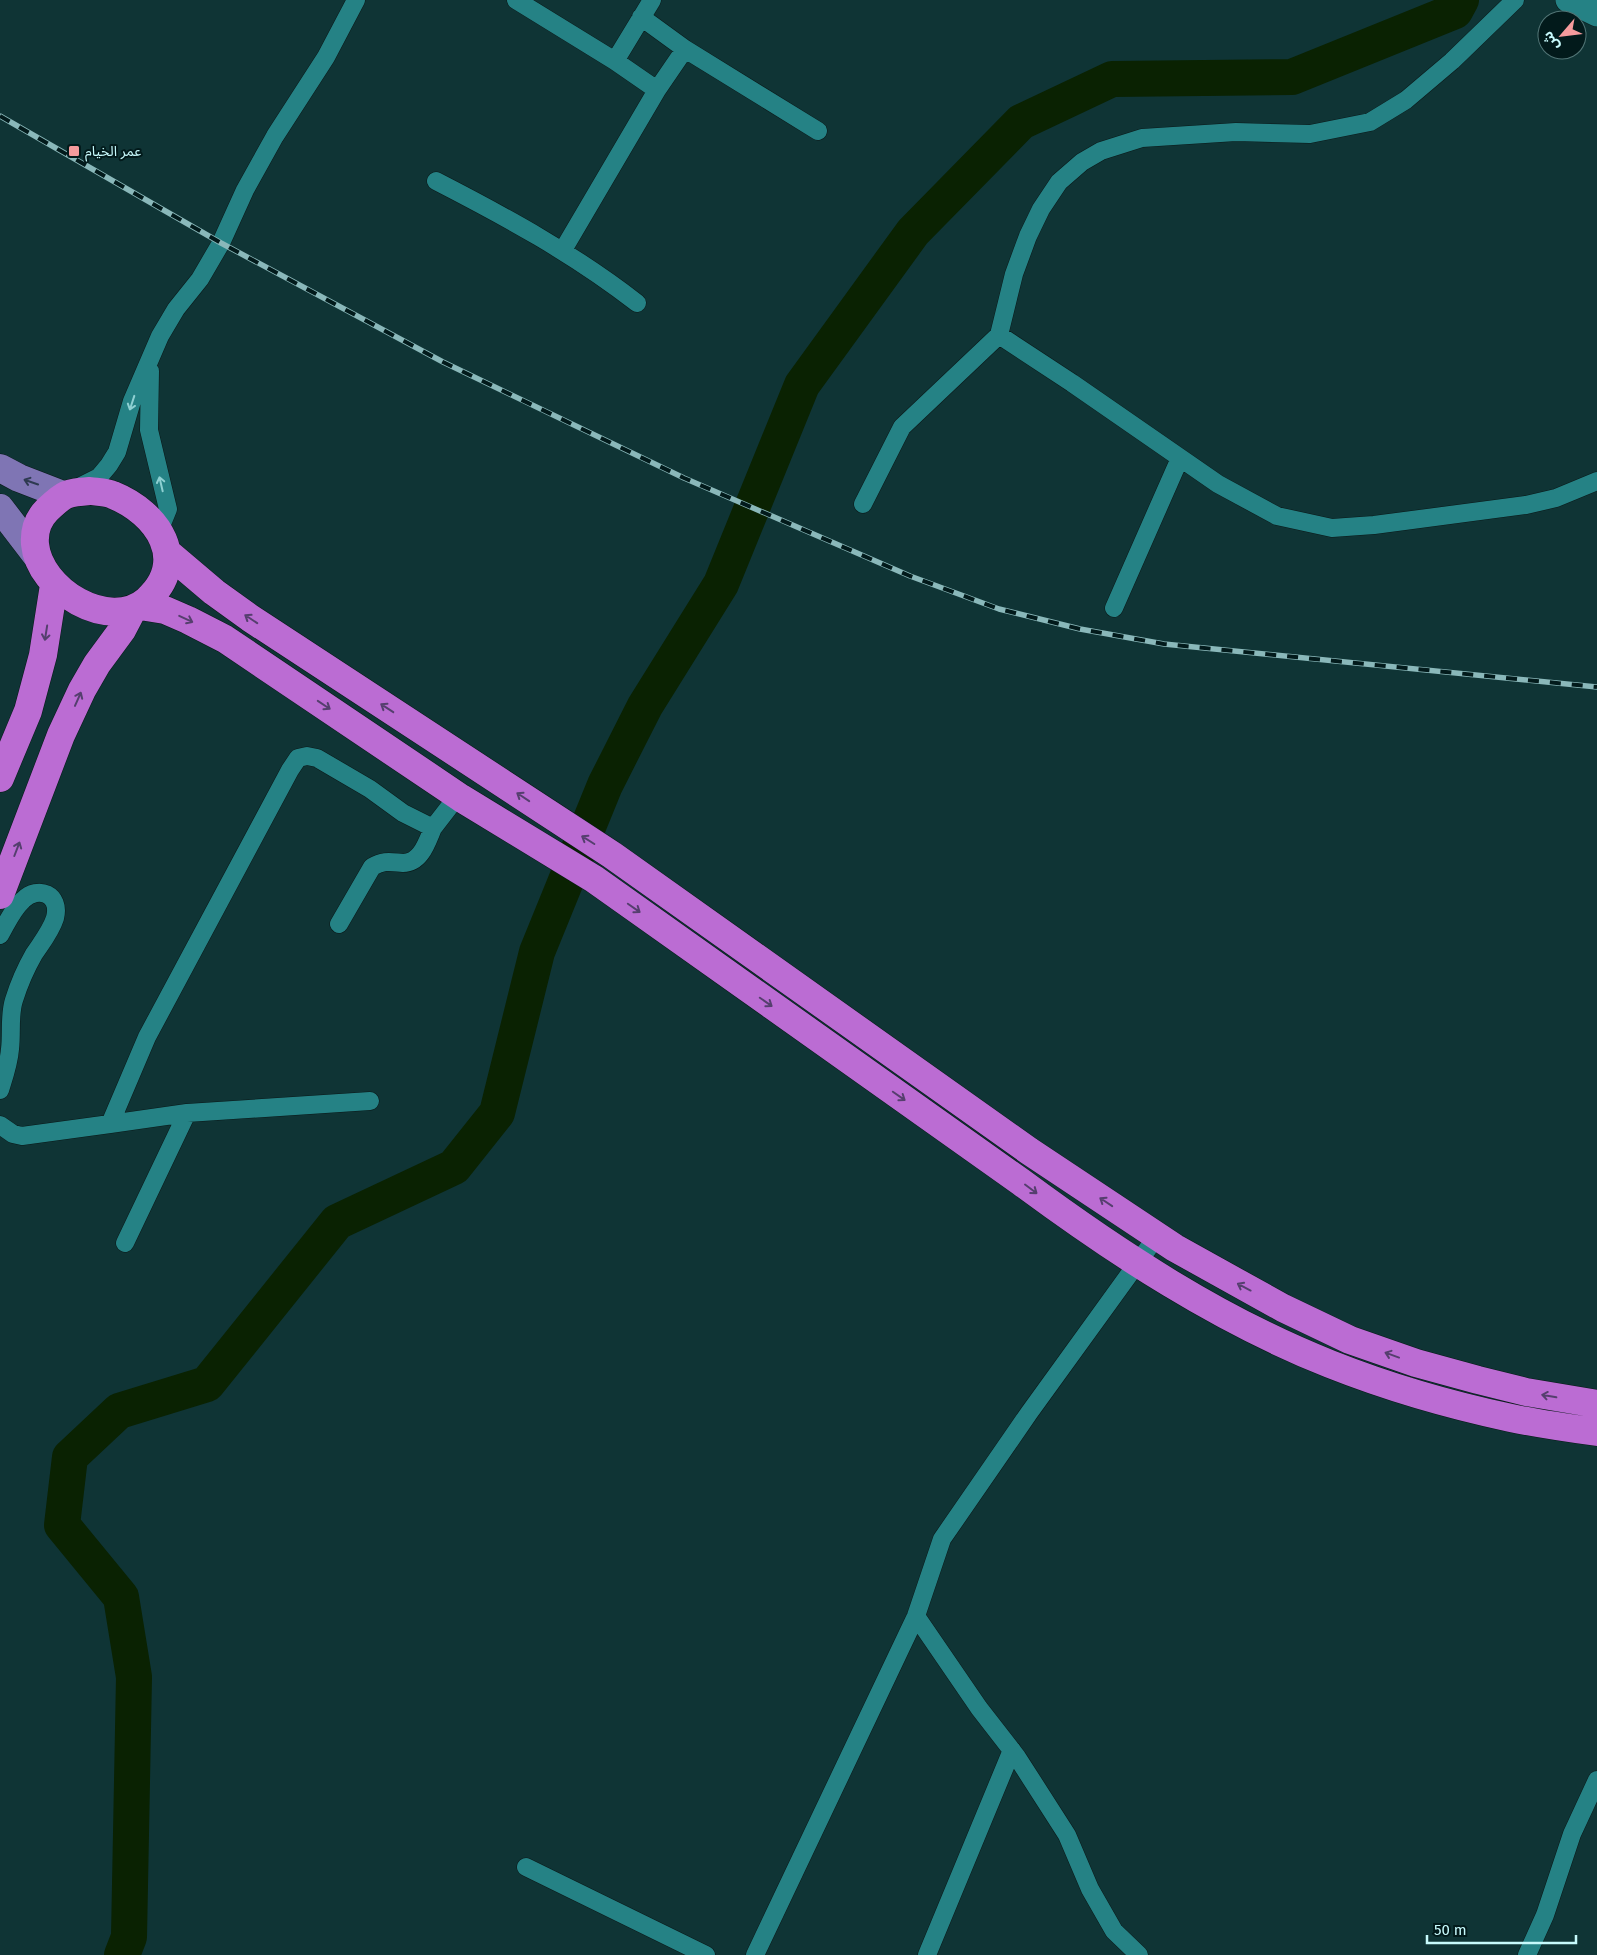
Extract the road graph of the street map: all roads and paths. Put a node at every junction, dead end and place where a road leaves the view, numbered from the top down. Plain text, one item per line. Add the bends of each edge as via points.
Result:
1 (356, 0) edge
2 (516, 0) edge
3 (652, 0) edge
4 (1516, 0) edge
5 (1568, 0) edge
6 (1597, 14) edge
7 (641, 17) junction
8 (685, 49) junction
9 (615, 61) junction
10 (657, 90) junction
11 (818, 132) dead end
12 (436, 181) dead end
13 (564, 250) junction
14 (637, 303) dead end
15 (999, 335) junction
16 (151, 358) junction
17 (1180, 458) junction
18 (0, 468) edge
19 (1597, 481) edge
20 (66, 494) junction
21 (863, 504) dead end
22 (0, 508) edge
23 (163, 542) junction
24 (36, 555) junction
25 (54, 584) junction
26 (136, 607) junction
27 (1114, 608) dead end
28 (0, 778) edge
29 (461, 798) junction
30 (433, 828) junction
31 (0, 895) edge
32 (339, 924) dead end
33 (0, 935) edge
34 (0, 1090) edge
35 (370, 1101) dead end
36 (186, 1113) junction
37 (110, 1124) junction
38 (0, 1125) edge
39 (1158, 1236) junction
40 (124, 1242) dead end
41 (1138, 1263) junction
42 (1597, 1404) edge
43 (1597, 1432) edge
44 (916, 1616) junction
45 (1012, 1750) junction
46 (1597, 1780) edge
47 (526, 1867) dead end
48 (706, 1955) edge
49 (756, 1955) edge
50 (927, 1955) edge
51 (1139, 1955) edge
52 (1527, 1955) edge

1 - 16 street via 326,57 270,144 221,243 200,279 176,308
2 - 9 street
3 - 7 street
4 - 15 street via 1406,100 1370,122 1310,134 1236,132 1142,138 1101,151 1082,162 1059,182 1037,216 1014,274
5 - 6 street
7 - 8 street
7 - 9 street
8 - 10 street
8 - 11 street
9 - 10 street
10 - 13 street
12 - 13 street
13 - 14 street
15 - 17 street
15 - 21 street via 902,427
16 -> 20 street via 109,465 99,477
23 -> 16 street via 168,509 149,430
17 - 19 street via 1218,484 1277,516 1332,528 1526,505 1556,498
17 - 27 street
20 -> 18 main road
20 - 23 highway via 90,491 111,494 128,502 141,512
20 - 24 highway via 41,516 34,533
22 - 24 main road
23 - 26 highway via 168,570 157,590
39 -> 23 highway via 1029,1151 612,855 250,618 214,592
24 - 25 highway
25 - 26 highway via 69,597 95,608 114,612
25 -> 28 highway via 43,655 28,711
26 -> 29 highway via 165,610 225,639
31 -> 26 highway via 61,735 82,690
29 - 30 street via 450,806
29 -> 41 highway via 594,880 1085,1229
30 - 32 street via 417,858 403,863 382,862 372,867
30 - 37 street via 403,813 317,758 307,756 296,760 147,1037
33 - 34 street via 24,898 47,894 54,898 55,918 34,955 14,1002 10,1052
35 - 36 street
36 - 37 street
36 - 40 street
37 - 38 street via 22,1136
39 - 41 street
42 -> 39 highway via 1478,1380 1350,1340 1283,1308
41 - 43 highway via 1221,1312 1330,1364 1464,1406 1512,1418
41 - 44 street via 1028,1413 942,1539
44 - 45 street
44 - 49 street
45 - 50 street
45 - 51 street via 1067,1835 1090,1889 1114,1931
46 - 52 street via 1572,1834 1545,1916
47 - 48 street

